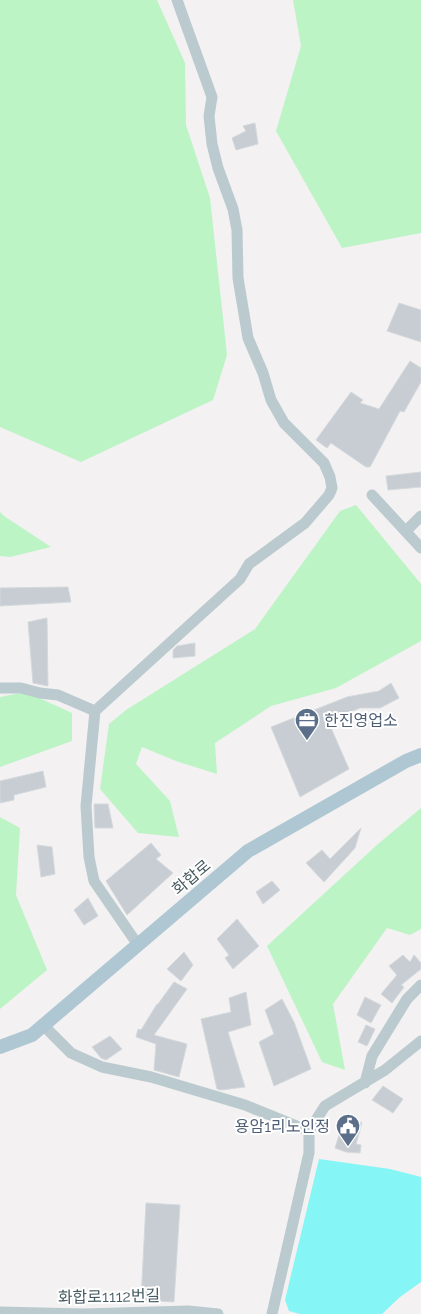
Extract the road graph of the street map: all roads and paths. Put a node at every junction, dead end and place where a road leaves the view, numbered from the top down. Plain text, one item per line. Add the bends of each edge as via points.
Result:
1 (177, 0) edge
2 (372, 495) dead end
3 (421, 516) edge
4 (406, 531) junction
5 (421, 548) edge
6 (0, 688) edge
7 (95, 711) junction
8 (421, 755) edge
9 (138, 945) junction
10 (421, 985) edge
11 (43, 1025) junction
12 (421, 1041) edge
13 (0, 1046) edge
14 (365, 1083) junction
15 (310, 1131) junction
16 (0, 1312) edge
17 (218, 1314) edge
18 (272, 1314) edge

1 - 7 street via 212,97 209,116 212,144 237,230 238,278 248,338 271,400 284,423 324,463 332,488 305,523 250,564 240,579
2 - 4 street
3 - 4 street
4 - 5 street
6 - 7 street via 21,688 58,695
7 - 9 street via 86,806 89,857 94,881
8 - 9 main road, 화합로 via 406,760 248,851
9 - 11 main road, 화합로
10 - 14 street via 407,999 372,1056
11 - 13 main road, 화합로 via 32,1035
11 - 15 street via 71,1053 102,1067 152,1077 245,1105
12 - 14 street
14 - 15 street via 325,1106
15 - 18 street via 309,1153
16 - 17 street, 화합로1112번길 via 84,1314 188,1310

